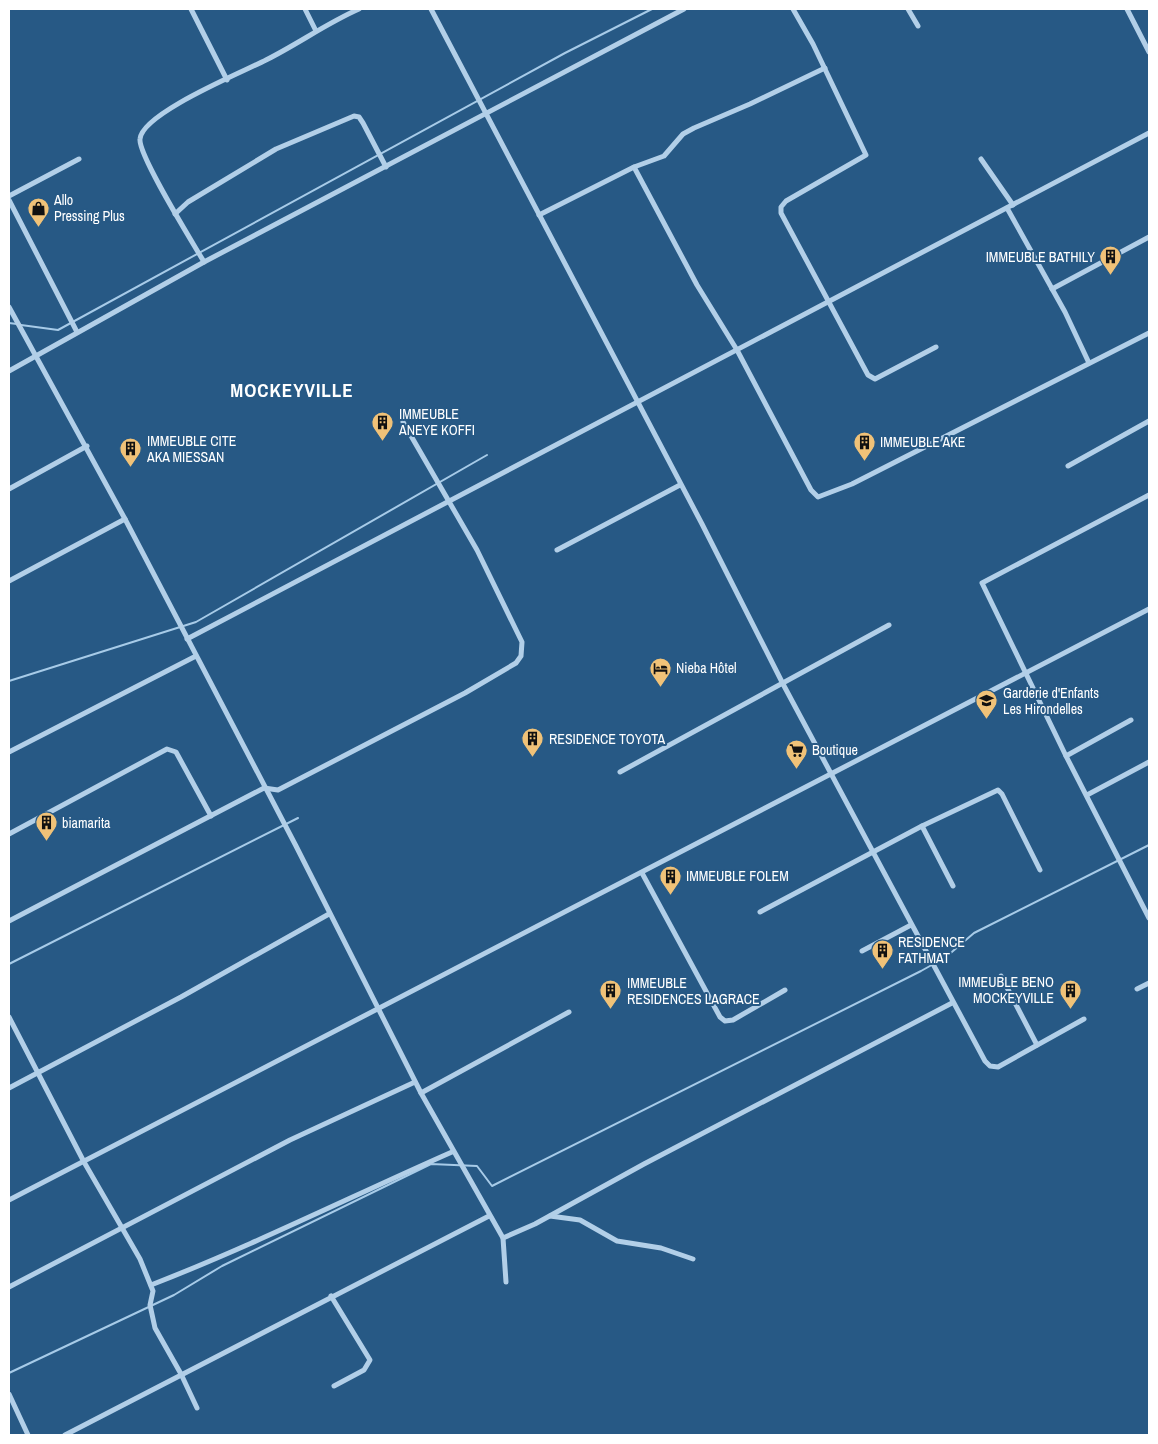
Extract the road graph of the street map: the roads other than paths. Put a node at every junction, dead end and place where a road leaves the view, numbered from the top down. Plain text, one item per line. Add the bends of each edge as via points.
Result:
1 (191, 9) edge
2 (305, 9) edge
3 (359, 9) edge
4 (431, 9) edge
5 (684, 9) edge
6 (793, 9) edge
7 (908, 9) edge
8 (1126, 9) edge
9 (674, 11) edge
10 (918, 26) dead end
11 (316, 31) junction
12 (1149, 52) edge
13 (824, 68) junction
14 (227, 80) junction
15 (485, 114) junction
16 (1149, 133) edge
17 (79, 159) dead end
18 (981, 159) dead end
19 (386, 167) junction
20 (634, 167) junction
21 (9, 198) edge
22 (1013, 205) junction
23 (1006, 208) junction
24 (175, 214) junction
25 (538, 215) junction
26 (1149, 237) edge
27 (204, 262) junction
28 (1052, 289) junction
29 (826, 301) junction
30 (9, 308) edge
31 (77, 332) junction
32 (1149, 333) edge
33 (936, 347) dead end
34 (737, 350) junction
35 (36, 356) junction
36 (1089, 363) junction
37 (9, 371) edge
38 (637, 402) junction
39 (1149, 421) edge
40 (402, 422) dead end
41 (87, 446) junction
42 (1068, 466) dead end
43 (680, 485) junction
44 (9, 489) edge
45 (1149, 495) edge
46 (449, 501) junction
47 (125, 520) junction
48 (556, 550) dead end
49 (9, 581) edge
50 (1149, 609) edge
51 (890, 625) dead end
52 (187, 639) junction
53 (196, 656) junction
54 (1026, 673) junction
55 (783, 684) junction
56 (1131, 720) dead end
57 (9, 752) edge
58 (1066, 756) junction
59 (1149, 762) edge
60 (620, 772) dead end
61 (831, 774) junction
62 (264, 788) junction
63 (1087, 795) junction
64 (211, 816) junction
65 (922, 826) junction
66 (9, 834) edge
67 (872, 852) junction
68 (1040, 870) dead end
69 (642, 873) junction
70 (953, 886) dead end
71 (760, 912) dead end
72 (329, 914) junction
73 (1149, 918) edge
74 (9, 921) edge
75 (911, 925) junction
76 (862, 951) dead end
77 (1001, 976) dead end
78 (1149, 983) edge
79 (785, 990) dead end
80 (1138, 990) dead end
81 (952, 1003) junction
82 (378, 1008) junction
83 (569, 1012) dead end
84 (9, 1017) edge
85 (1084, 1019) dead end
86 (1037, 1045) junction
87 (37, 1073) junction
88 (415, 1082) junction
89 (9, 1088) edge
90 (421, 1093) junction
91 (452, 1152) junction
92 (84, 1162) junction
93 (9, 1200) edge
94 (489, 1216) junction
95 (550, 1216) junction
96 (120, 1227) junction
97 (503, 1238) junction
98 (692, 1259) dead end
99 (506, 1282) dead end
100 (151, 1285) junction
101 (9, 1287) edge
102 (331, 1296) junction
103 (182, 1374) junction
104 (334, 1386) dead end
105 (9, 1394) edge
106 (197, 1408) dead end
107 (28, 1435) edge
108 (66, 1435) edge

1 - 14 street
2 - 11 street
3 - 11 street
4 - 15 street
5 - 9 street
6 - 13 street
7 - 10 street
8 - 12 street
9 - 15 street
11 - 14 street
13 - 20 street via 694,128 664,156
13 - 29 street via 866,155 786,202 781,213
14 - 24 street via 186,98 142,133 142,147
15 - 19 street
15 - 25 street
16 - 22 street
17 - 21 street
18 - 22 street
19 - 24 street via 363,123 354,116 276,150 188,202
19 - 27 street
20 - 25 street
20 - 34 street via 697,286
21 - 31 street
22 - 23 street
23 - 28 street
23 - 29 street
24 - 27 street
25 - 38 street
26 - 28 street
27 - 31 street
28 - 36 street
29 - 33 street via 871,378
29 - 34 street
30 - 35 street
31 - 35 street
32 - 36 street
34 - 36 street via 811,490 818,497 852,484
34 - 38 street
35 - 37 street
35 - 41 street
38 - 43 street
38 - 46 street
39 - 42 street
40 - 46 street
41 - 44 street
41 - 47 street
43 - 48 street
43 - 55 street
45 - 54 street via 982,583
46 - 52 street
46 - 62 street via 522,642 522,656 516,663 465,693 278,790
47 - 49 street
47 - 52 street
50 - 54 street
51 - 55 street
52 - 53 street
53 - 57 street
53 - 62 street
54 - 58 street
54 - 61 street
55 - 60 street
55 - 61 street
56 - 58 street
58 - 63 street
59 - 63 street
61 - 67 street
61 - 69 street
62 - 64 street
62 - 72 street
63 - 73 street
64 - 66 street via 176,752 167,749
64 - 74 street
65 - 67 street
65 - 68 street via 998,790
65 - 70 street
67 - 71 street
67 - 75 street
69 - 79 street via 720,1017 725,1021 733,1020
69 - 82 street
72 - 82 street
72 - 87 street
75 - 76 street
75 - 81 street
77 - 86 street
78 - 80 street
81 - 86 street via 990,1066 998,1067
81 - 95 street
82 - 88 street
82 - 92 street
83 - 90 street
84 - 87 street
85 - 86 street
87 - 89 street
87 - 92 street
88 - 90 street
88 - 96 street via 290,1140
90 - 91 street
91 - 94 street
91 - 100 street via 207,1264
92 - 93 street
92 - 96 street
94 - 97 street
94 - 102 street
95 - 97 street
95 - 98 street via 580,1220 618,1241 661,1248
96 - 100 street via 140,1259
96 - 101 street
97 - 99 street
100 - 103 street via 150,1304 155,1328
102 - 103 street
102 - 104 street via 370,1360 364,1370
103 - 106 street
103 - 108 street
105 - 107 street

